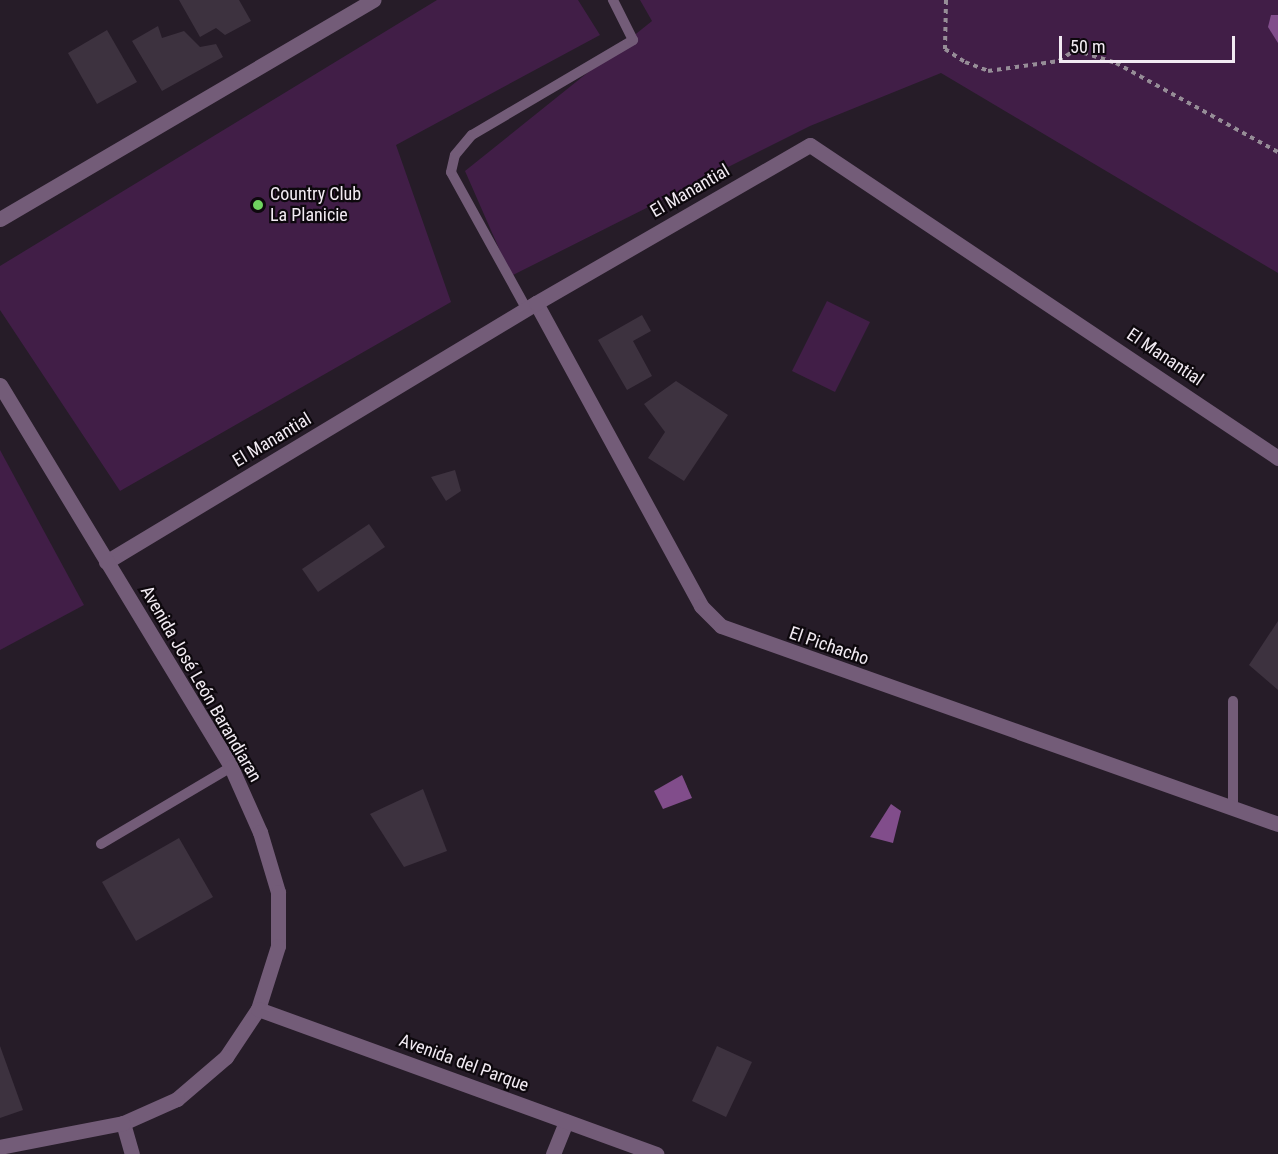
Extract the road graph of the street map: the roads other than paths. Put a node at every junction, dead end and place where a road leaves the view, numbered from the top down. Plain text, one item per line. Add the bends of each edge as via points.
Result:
1 (613, 0) edge
2 (364, 2) edge
3 (0, 219) edge
4 (531, 305) junction
5 (0, 385) edge
6 (1278, 459) edge
7 (106, 562) junction
8 (1233, 701) dead end
9 (231, 767) junction
10 (1233, 807) junction
11 (1278, 824) edge
12 (100, 844) dead end
13 (258, 1009) junction
14 (566, 1121) junction
15 (123, 1123) junction
16 (0, 1147) edge
17 (132, 1154) edge
18 (553, 1154) edge
19 (656, 1154) edge

1 - 4 lane via 633,40 472,135 455,155 451,172
2 - 3 street
4 - 6 street, El Manantial via 810,145
4 - 7 street, El Manantial
4 - 10 street, El Pichacho via 701,606 721,626
5 - 7 street, Avenida José León Barandiaran
7 - 9 street, Avenida José León Barandiaran
8 - 10 lane
9 - 12 lane
9 - 13 street, Avenida José León Barandiaran via 278,892 278,946
10 - 11 street, El Pichacho
13 - 14 street, Avenida del Parque
13 - 15 street, Avenida José León Barandiaran via 226,1057 177,1100
14 - 18 street
14 - 19 street, Avenida del Parque
15 - 16 street, Avenida José León Barandiaran
15 - 17 street

